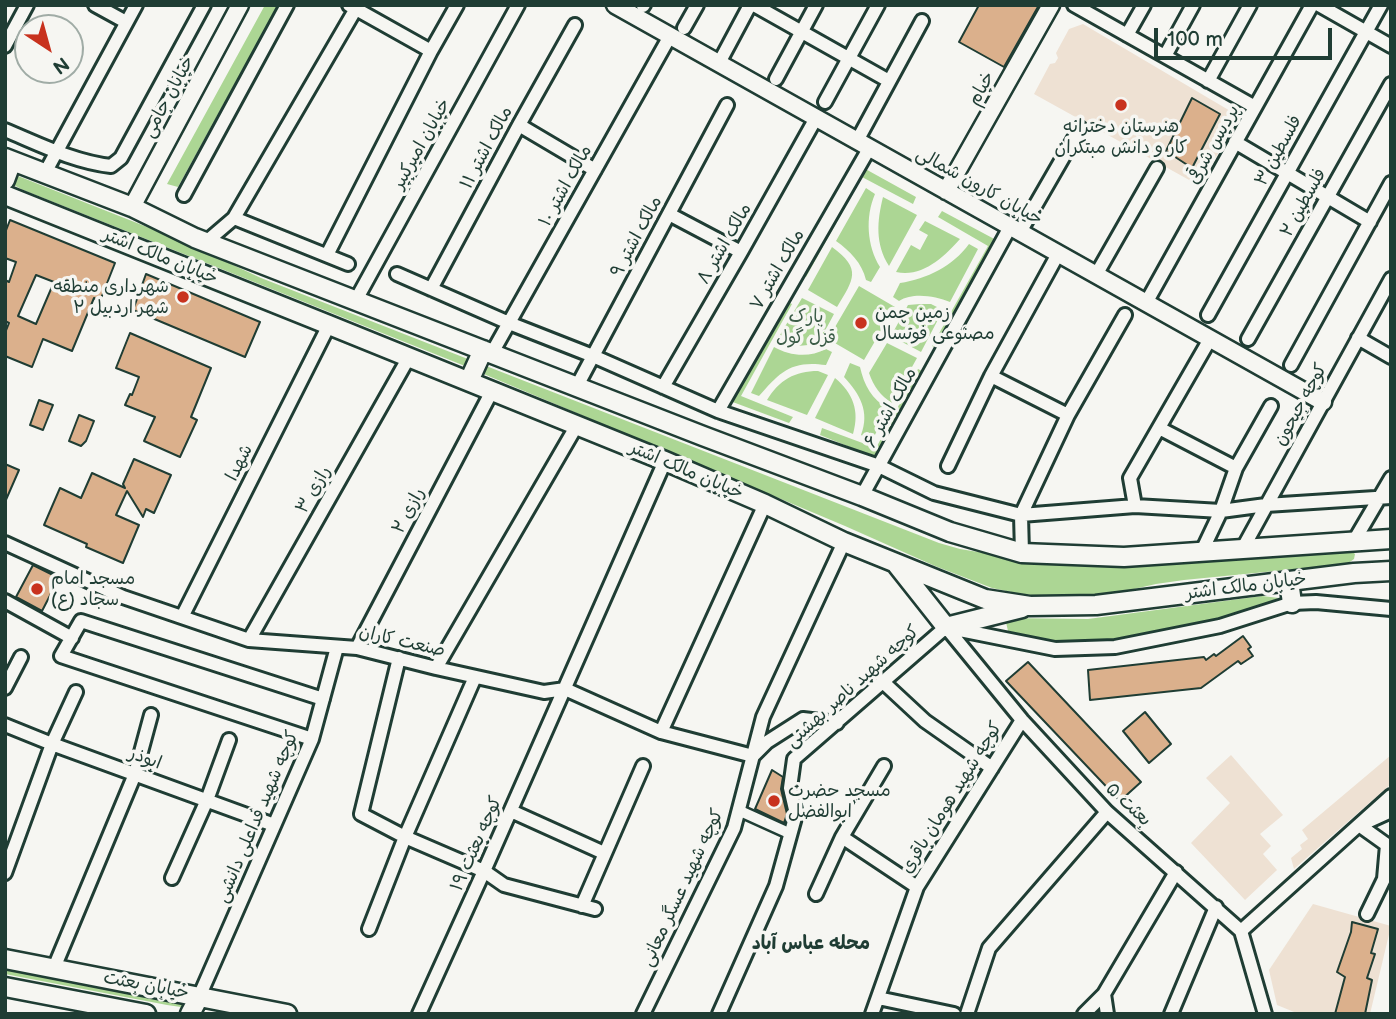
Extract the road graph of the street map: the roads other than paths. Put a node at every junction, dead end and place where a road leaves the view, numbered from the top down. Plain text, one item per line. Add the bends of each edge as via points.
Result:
1 (27, 5) edge
2 (95, 5) edge
3 (136, 5) edge
4 (204, 5) edge
5 (240, 5) edge
6 (287, 5) edge
7 (457, 5) edge
8 (518, 5) edge
9 (615, 5) edge
10 (697, 5) edge
11 (752, 5) edge
12 (816, 5) edge
13 (878, 5) edge
14 (1051, 5) edge
15 (1074, 5) edge
16 (1144, 5) edge
17 (1194, 5) edge
18 (1250, 5) edge
19 (1312, 5) edge
20 (1319, 5) edge
21 (1381, 5) edge
22 (355, 7) edge
23 (922, 21) dead end
24 (126, 23) junction
25 (575, 25) dead end
26 (677, 32) junction
27 (802, 32) junction
28 (1366, 32) junction
29 (1127, 35) junction
30 (5, 46) edge
31 (1391, 46) edge
32 (431, 51) junction
33 (1165, 56) junction
34 (849, 58) junction
35 (719, 63) junction
36 (776, 79) dead end
37 (1208, 80) junction
38 (889, 81) junction
39 (1391, 84) edge
40 (825, 102) dead end
41 (727, 104) dead end
42 (1255, 107) junction
43 (816, 118) junction
44 (519, 125) junction
45 (1080, 128) dead end
46 (5, 130) edge
47 (1236, 142) junction
48 (863, 144) junction
49 (57, 151) junction
50 (9, 160) edge
51 (1157, 168) dead end
52 (595, 170) junction
53 (44, 173) junction
54 (1287, 173) junction
55 (5, 180) edge
56 (1391, 183) edge
57 (946, 191) junction
58 (5, 195) edge
59 (184, 195) dead end
60 (1327, 198) junction
61 (132, 207) junction
62 (669, 214) junction
63 (234, 218) junction
64 (1370, 222) junction
65 (1015, 230) junction
66 (206, 242) junction
67 (741, 252) junction
68 (1058, 254) junction
69 (327, 256) junction
70 (348, 264) dead end
71 (397, 274) dead end
72 (1096, 275) junction
73 (1389, 285) edge
74 (431, 289) junction
75 (356, 300) junction
76 (1146, 303) junction
77 (1125, 315) dead end
78 (1208, 315) dead end
79 (509, 323) junction
80 (330, 325) junction
81 (1358, 338) junction
82 (1210, 339) junction
83 (1248, 340) dead end
84 (488, 351) junction
85 (593, 356) junction
86 (409, 357) junction
87 (1391, 357) edge
88 (1292, 365) dead end
89 (991, 376) junction
90 (469, 382) junction
91 (577, 386) junction
92 (663, 387) junction
93 (492, 391) junction
94 (1323, 402) junction
95 (1271, 406) dead end
96 (718, 411) junction
97 (1068, 415) junction
98 (577, 425) junction
99 (1158, 428) junction
100 (665, 461) junction
101 (879, 466) junction
102 (948, 466) dead end
103 (1236, 468) junction
104 (1391, 478) edge
105 (862, 496) junction
106 (1386, 497) edge
107 (765, 504) junction
108 (1266, 505) junction
109 (1135, 506) junction
110 (1221, 511) junction
111 (1021, 515) junction
112 (1391, 540) edge
113 (1354, 541) junction
114 (844, 542) junction
115 (5, 543) edge
116 (1243, 548) junction
117 (1202, 551) junction
118 (1022, 553) junction
119 (894, 562) junction
120 (1391, 571) edge
121 (1354, 573) junction
122 (1289, 581) junction
123 (5, 601) edge
124 (1292, 604) junction
125 (1030, 606) junction
126 (1391, 608) edge
127 (182, 617) junction
128 (946, 627) junction
129 (72, 638) junction
130 (249, 640) junction
131 (337, 647) junction
132 (357, 648) junction
133 (21, 657) dead end
134 (399, 658) junction
135 (436, 668) junction
136 (475, 677) junction
137 (883, 682) junction
138 (5, 688) edge
139 (565, 689) junction
140 (76, 692) dead end
141 (323, 699) junction
142 (151, 715) dead end
143 (1022, 720) junction
144 (837, 723) junction
145 (5, 724) edge
146 (661, 732) junction
147 (312, 739) junction
148 (229, 740) dead end
149 (52, 744) junction
150 (753, 756) junction
151 (643, 766) dead end
152 (884, 766) dead end
153 (992, 768) junction
154 (135, 774) junction
155 (1391, 796) edge
156 (207, 800) junction
157 (738, 810) junction
158 (511, 811) junction
159 (1391, 811) edge
160 (1107, 812) junction
161 (274, 825) junction
162 (1359, 825) junction
163 (791, 834) junction
164 (405, 837) junction
165 (842, 837) junction
166 (604, 853) junction
167 (484, 871) junction
168 (1176, 872) junction
169 (5, 873) edge
170 (172, 878) dead end
171 (916, 887) junction
172 (816, 894) dead end
173 (1216, 907) junction
174 (1367, 914) dead end
175 (369, 929) dead end
176 (1241, 931) junction
177 (5, 959) edge
178 (54, 968) junction
179 (5, 987) edge
180 (1104, 994) junction
181 (199, 997) junction
182 (878, 999) junction
183 (146, 1014) edge
184 (190, 1014) edge
185 (287, 1014) edge
186 (419, 1014) edge
187 (643, 1014) edge
188 (719, 1014) edge
189 (872, 1014) edge
190 (954, 1014) edge
191 (967, 1014) edge
192 (1084, 1014) edge
193 (1107, 1014) edge
194 (1171, 1014) edge
195 (1265, 1014) edge

1 - 30 street
2 - 24 street
3 - 24 street
4 - 49 street via 121,158 111,166
5 - 61 street, خیابان جامی
6 - 59 street
7 - 32 street
8 - 75 street, خیابان امیرکبیر
9 - 26 street, خیابان کارون شمالی
10 - 26 street, مالک اشتر ۱۰
11 - 27 street
11 - 35 street
12 - 27 street
13 - 34 street
14 - 57 street, خیام
15 - 29 street
16 - 29 street
17 - 33 street
18 - 37 street
19 - 42 street, پردیس شرقی
20 - 28 street
21 - 28 street, فلسطین ۳
22 - 32 street
22 - 63 street
23 - 38 street, مالک اشتر ۷
24 - 49 street
25 - 44 street, مالک اشتر ۱۱
26 - 35 street, خیابان کارون شمالی
26 - 52 street, مالک اشتر ۱۰
27 - 34 street
27 - 36 street
28 - 31 street
28 - 54 street, فلسطین ۳
29 - 33 street
32 - 69 street
33 - 37 street
34 - 38 street
34 - 40 street
35 - 43 street, خیابان کارون شمالی
37 - 42 street
38 - 48 street, مالک اشتر ۷
39 - 60 street, فلسطین ۲
41 - 62 street, مالک اشتر ۹
42 - 47 street, پردیس شرقی
43 - 48 street, خیابان کارون شمالی
43 - 67 street, مالک اشتر ۸
44 - 52 street
44 - 74 street, مالک اشتر ۱۱
45 - 65 street, مالک اشتر ۶
46 - 49 street
47 - 54 street
47 - 76 street, پردیس شرقی
48 - 57 street, خیابان کارون شمالی
48 - 96 street, مالک اشتر ۷
49 - 53 street
50 - 53 main road, خیابان مالک اشتر
50 - 55 main road
51 - 72 street
52 - 79 street, مالک اشتر ۱۰
53 - 61 main road, خیابان مالک اشتر
54 - 60 street
54 - 78 street, فلسطین ۳
56 - 64 street
57 - 65 street, خیابان کارون شمالی
58 - 80 main road, خیابان مالک اشتر
60 - 64 street
60 - 83 street, فلسطین ۲
61 - 66 main road, خیابان مالک اشتر
62 - 67 street
62 - 85 street, مالک اشتر ۹
63 - 66 street
63 - 69 street
64 - 88 street
65 - 68 street, خیابان کارون شمالی
65 - 101 street, مالک اشتر ۶
66 - 75 main road, خیابان مالک اشتر
67 - 92 street, مالک اشتر ۸
68 - 72 street, خیابان کارون شمالی
68 - 89 street
69 - 70 street
71 - 74 street
72 - 76 street, خیابان کارون شمالی
73 - 81 street, کوچه جیحون
74 - 79 street
75 - 84 main road, خیابان مالک اشتر
76 - 82 street, خیابان کارون شمالی
77 - 97 street
79 - 84 street, مالک اشتر ۱۰
79 - 85 street
80 - 86 main road, خیابان مالک اشتر
80 - 127 street, شهدا
81 - 87 street
81 - 94 street, کوچه جیحون
82 - 94 street, خیابان کارون شمالی
82 - 99 street
84 - 90 main road
84 - 91 main road, خیابان مالک اشتر
85 - 91 street, مالک اشتر ۹
85 - 92 street
86 - 90 main road, خیابان مالک اشتر
86 - 130 street, رازی ۳
89 - 97 street
89 - 102 street
90 - 93 main road, خیابان مالک اشتر
91 - 105 main road, خیابان مالک اشتر
92 - 96 street
93 - 98 main road, خیابان مالک اشتر
93 - 132 street, رازی ۲
94 - 108 street, کوچه جیحون
95 - 103 street
96 - 101 street
97 - 111 street
98 - 100 main road, خیابان مالک اشتر
98 - 135 street
99 - 103 street
99 - 109 street via 1130,478
100 - 107 main road, خیابان مالک اشتر
100 - 139 street, کوچه بعثت ۱۹
101 - 105 street, مالک اشتر ۶
101 - 111 street via 934,493
103 - 110 street
104 - 106 street
105 - 118 main road, خیابان مالک اشتر via 950,532
106 - 108 street
106 - 113 street
107 - 114 main road, خیابان مالک اشتر
107 - 146 street
108 - 110 street
108 - 116 street, کوچه جیحون
109 - 110 street
109 - 111 street
110 - 117 street
111 - 118 street
112 - 113 main road, خیابان مالک اشتر
113 - 116 main road, خیابان مالک اشتر
113 - 121 main road via 1366,555
114 - 119 main road, خیابان مالک اشتر
114 - 150 street, کوچه شهید عسگر معانی via 763,717
115 - 127 street, صنعت کاران via 123,597
116 - 117 main road, خیابان مالک اشتر
117 - 118 main road, خیابان مالک اشتر via 1124,557
119 - 125 main road, خیابان مالک اشتر via 985,599
119 - 128 main road
120 - 121 main road, خیابان مالک اشتر
121 - 122 main road, خیابان مالک اشتر
122 - 124 main road
122 - 125 main road, خیابان مالک اشتر via 1096,605
123 - 129 street
124 - 126 street
124 - 128 street via 1220,626 1115,647 1055,649
125 - 128 main road
127 - 130 street, صنعت کاران
128 - 137 street, کوچه شهید ناصر بهشتی
128 - 143 street, بعثت ۵
129 - 141 street via 81,621
129 - 147 street via 61,656
130 - 131 street, صنعت کاران
131 - 132 street, صنعت کاران
131 - 141 street, کوچه شهید فداعلی دانشی
132 - 134 street, صنعت کاران
133 - 138 street
134 - 135 street, صنعت کاران
134 - 164 street via 360,814
135 - 136 street, صنعت کاران
136 - 139 street, صنعت کاران via 544,692
136 - 164 street
137 - 144 street, کوچه شهید ناصر بهشتی
137 - 153 street via 925,722
139 - 146 street, صنعت کاران
139 - 158 street, کوچه بعثت ۱۹
140 - 149 street
141 - 147 street, کوچه شهید فداعلی دانشی
142 - 154 street
143 - 153 street, کوچه شهید هومان باقری
143 - 160 street, بعثت ۵
144 - 150 street via 803,719
144 - 163 street, کوچه شهید ناصر بهشتی via 794,759 790,789 796,814
145 - 149 street, ابوذر
146 - 150 street, صنعت کاران
147 - 161 street, کوچه شهید فداعلی دانشی
148 - 156 street
149 - 154 street, ابوذر
149 - 169 street
150 - 157 street, کوچه شهید عسگر معانی
151 - 166 street
152 - 165 street
153 - 171 street, کوچه شهید هومان باقری
154 - 156 street, ابوذر
154 - 178 street
155 - 162 street
156 - 161 street, ابوذر
156 - 170 street
157 - 163 street
157 - 187 street, کوچه شهید عسگر معانی
158 - 166 street
158 - 167 street, کوچه بعثت ۱۹
159 - 162 street
160 - 168 street, بعثت ۵
160 - 191 street via 989,948
161 - 181 street, کوچه شهید فداعلی دانشی
162 - 174 street via 1387,845 1384,879
162 - 176 street
163 - 188 street, کوچه شهید ناصر بهشتی via 776,886
164 - 167 street
164 - 175 street
165 - 171 street
165 - 172 street
166 - 167 street via 588,907 504,885
167 - 186 street, کوچه بعثت ۱۹
168 - 173 street, بعثت ۵
168 - 180 street
171 - 182 street, کوچه شهید هومان باقری
173 - 176 street, بعثت ۵
173 - 194 street
176 - 195 street
177 - 178 main road, خیابان بعثت
178 - 181 main road, خیابان بعثت
179 - 183 main road, خیابان بعثت
180 - 192 street
180 - 193 street
181 - 184 main road
181 - 185 main road, خیابان بعثت
182 - 189 street, کوچه شهید هومان باقری
182 - 190 street

